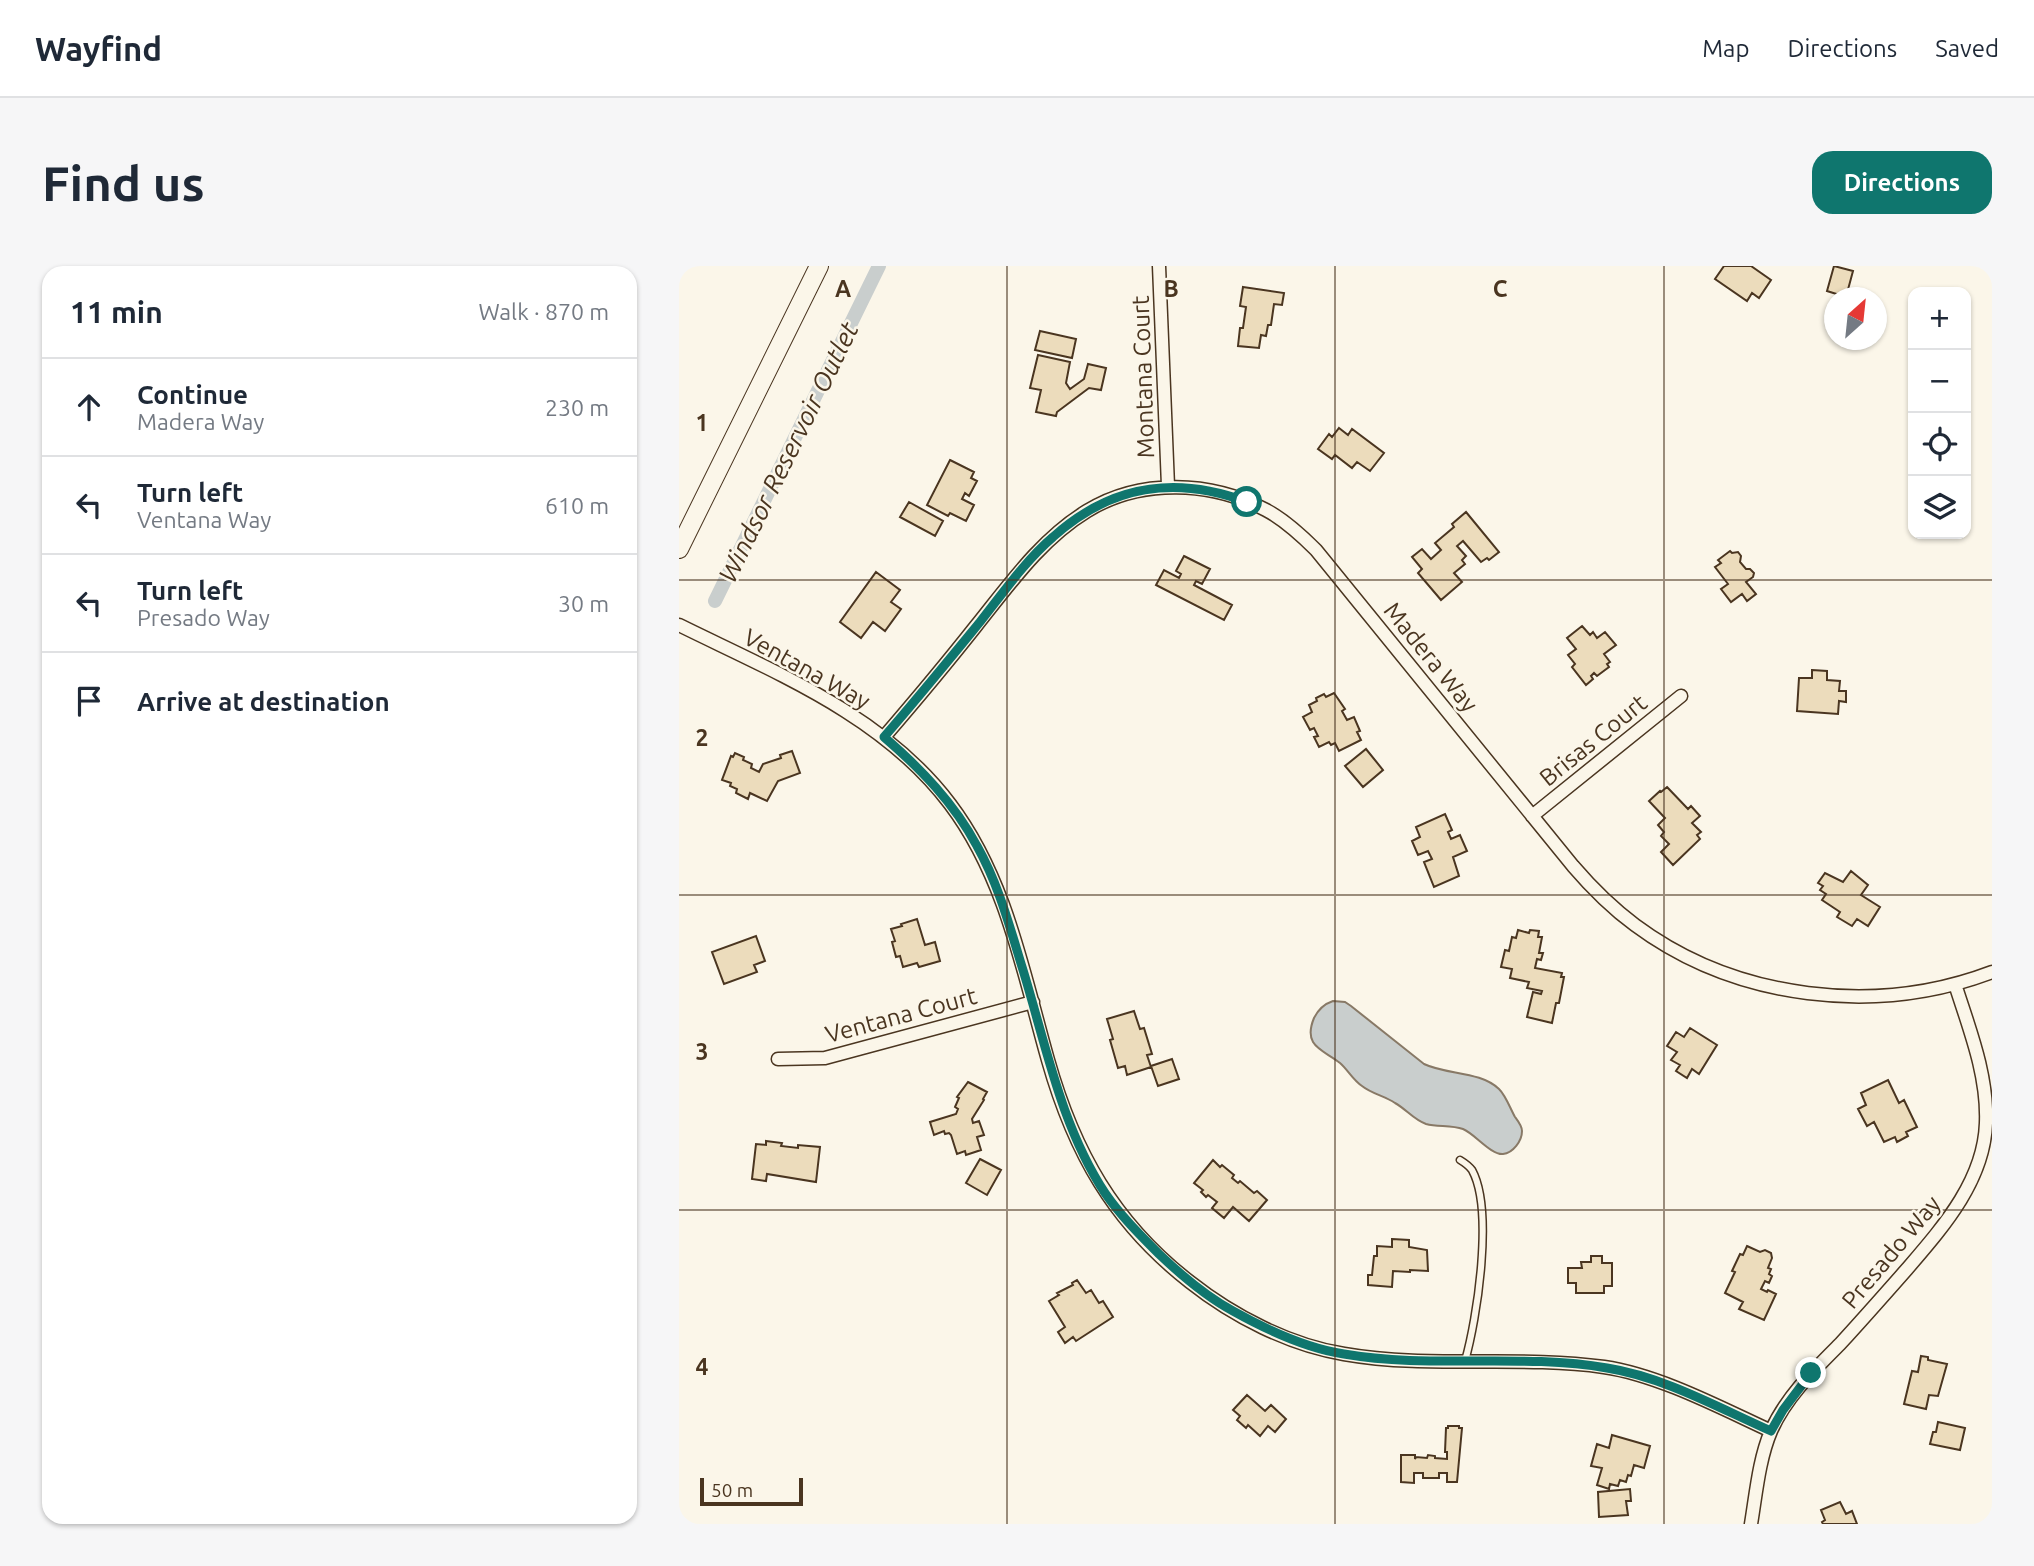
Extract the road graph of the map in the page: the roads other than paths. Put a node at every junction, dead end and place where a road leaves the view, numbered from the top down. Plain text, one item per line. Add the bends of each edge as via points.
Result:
1 (818, 266) edge
2 (1159, 266) edge
3 (1168, 486) junction
4 (679, 549) edge
5 (679, 625) edge
6 (1681, 696) dead end
7 (884, 737) junction
8 (1532, 816) junction
9 (1992, 972) edge
10 (1955, 984) junction
11 (1033, 1002) junction
12 (779, 1059) dead end
13 (1460, 1160) dead end
14 (1465, 1361) junction
15 (1771, 1431) junction
16 (1751, 1524) edge

1 - 4 main road
2 - 3 street, Montana Court
3 - 7 street, Madera Way via 1100,504 1054,536
3 - 8 street, Madera Way via 1233,496 1266,510 1296,531 1344,583
5 - 7 street, Ventana Way via 828,700
6 - 8 street, Brisas Court
7 - 11 street, Ventana Way via 932,782 978,847 1002,901
8 - 10 street, Madera Way via 1580,874 1635,925 1712,968 1817,995 1880,996
9 - 10 street, Madera Way
10 - 15 street, Presado Way via 1976,1051 1986,1104 1985,1137 1974,1173 1939,1233 1811,1373
11 - 12 street, Ventana Court via 825,1058
11 - 14 street, Ventana Way via 1061,1101 1097,1181 1126,1220 1185,1279 1231,1310 1308,1345 1378,1359
13 - 14 lane via 1471,1168 1476,1182 1482,1230 1480,1280
14 - 15 street, Ventana Way via 1606,1367 1680,1390
15 - 16 street, Presado Way

